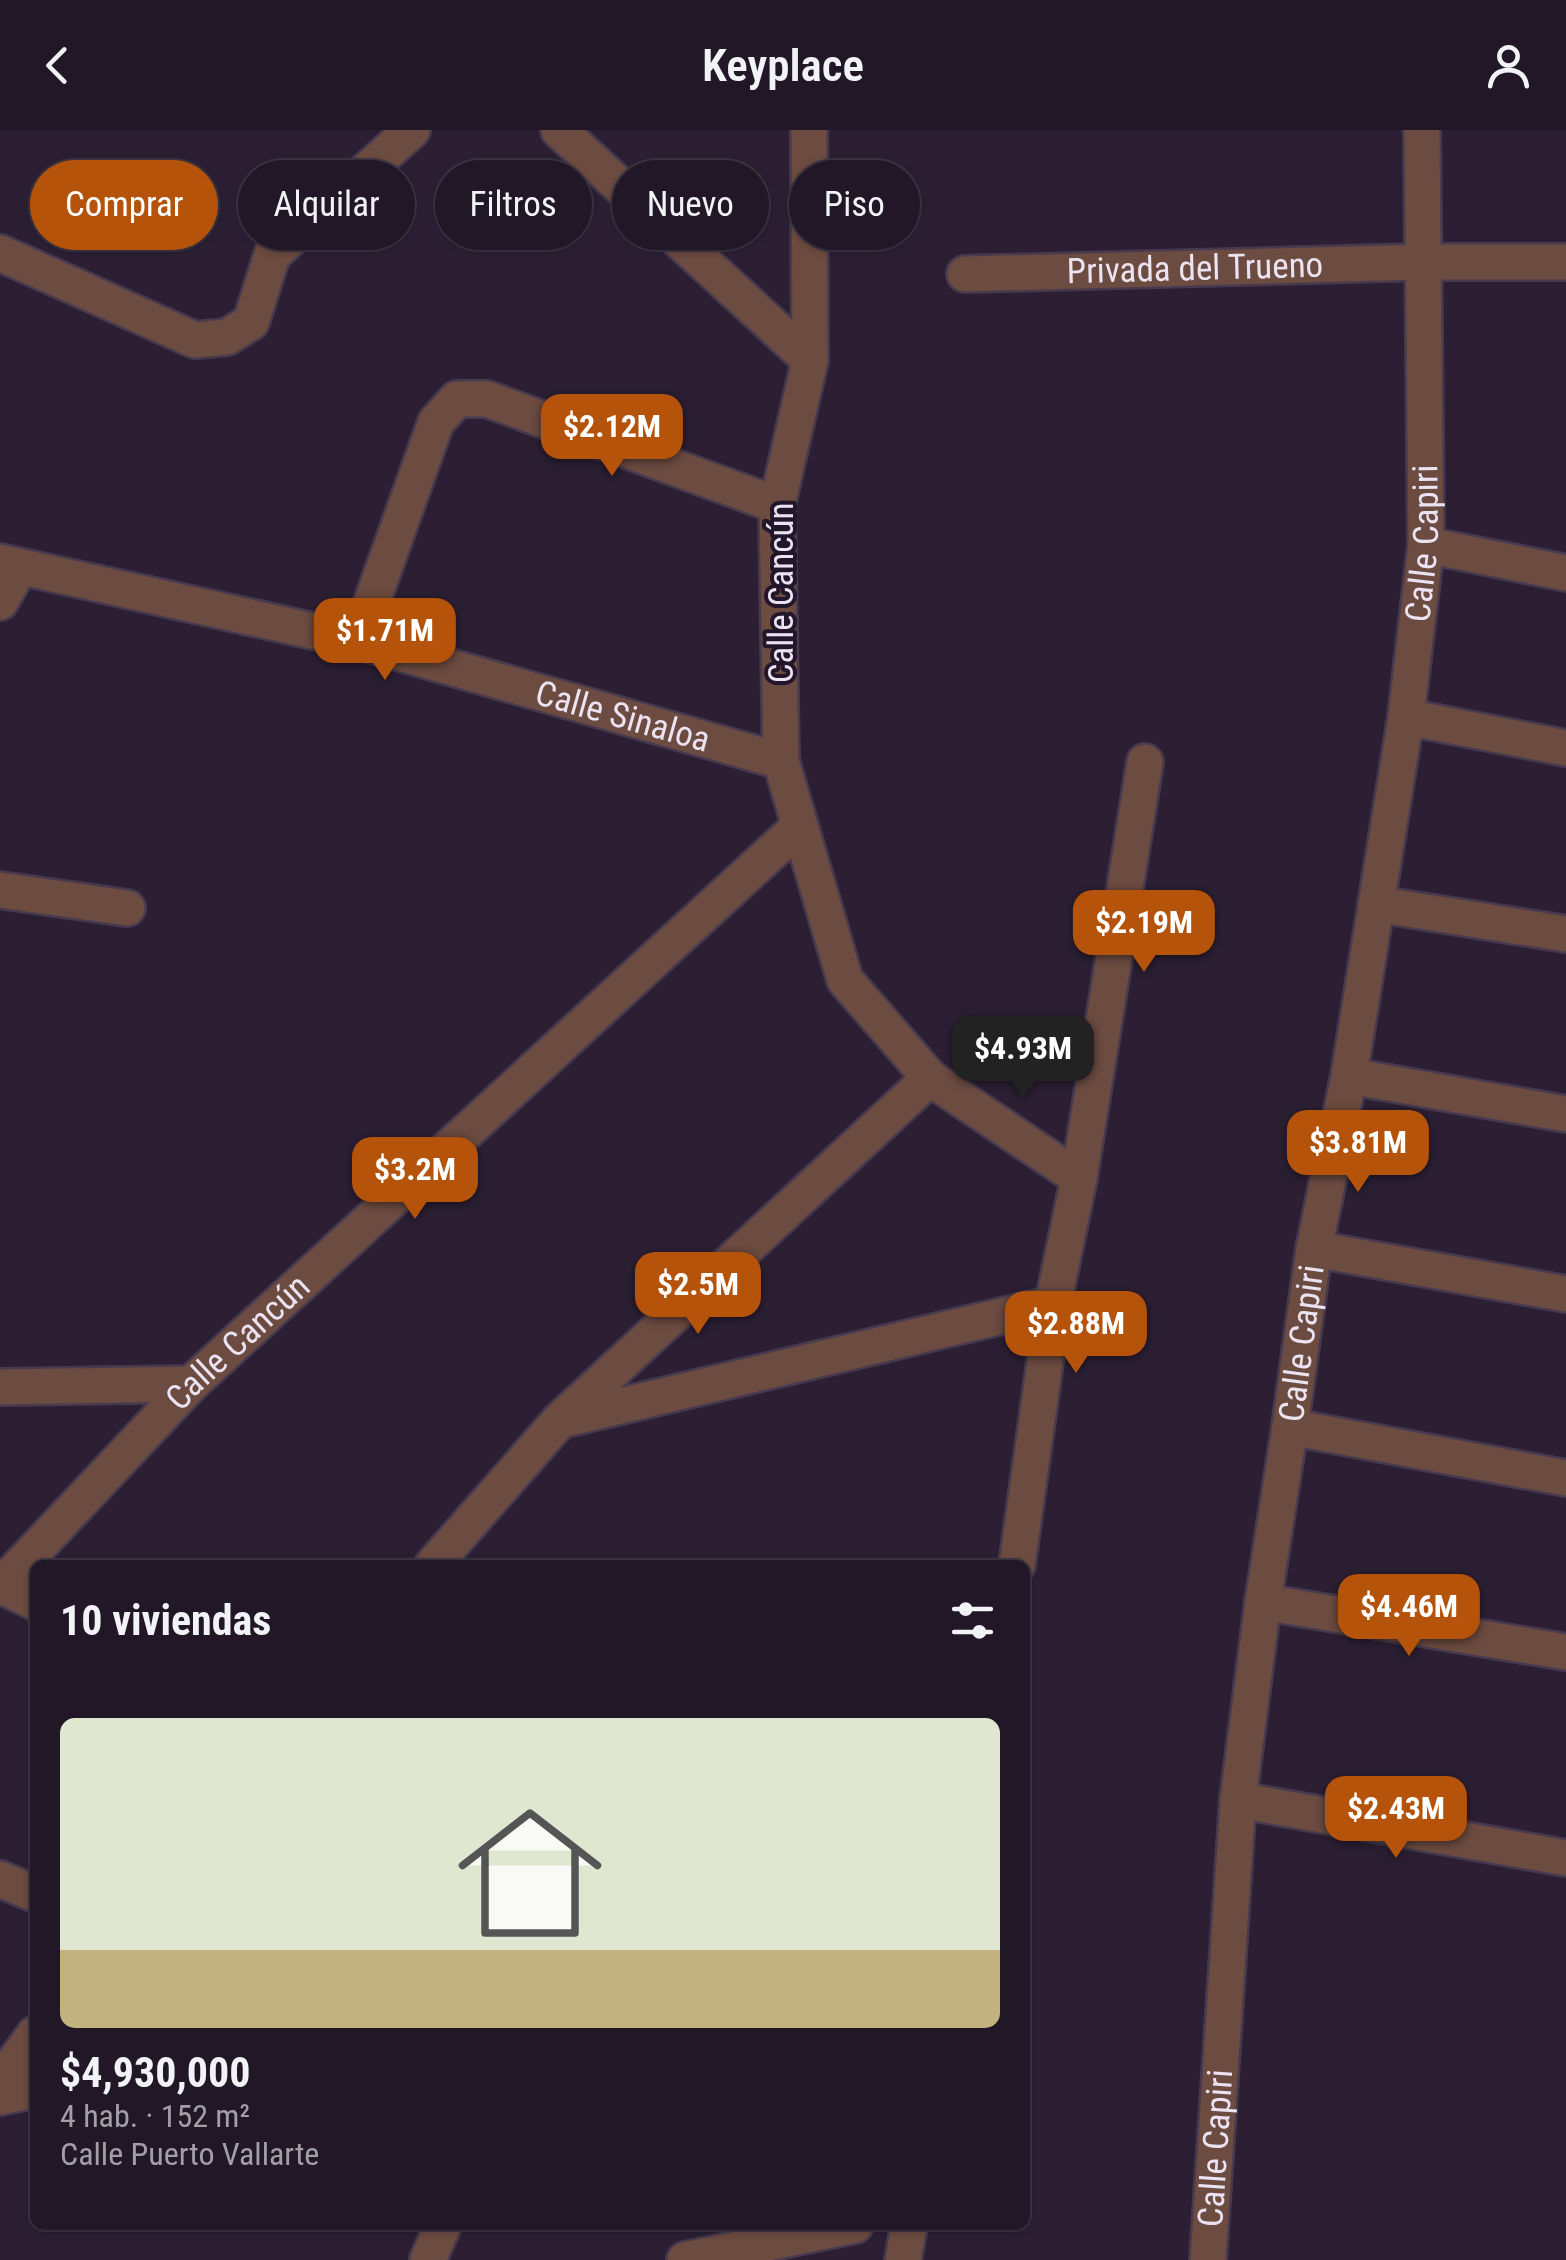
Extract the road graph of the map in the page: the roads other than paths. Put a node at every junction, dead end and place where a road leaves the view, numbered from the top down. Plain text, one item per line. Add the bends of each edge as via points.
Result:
1 (412, 130) edge
2 (559, 130) edge
3 (809, 130) edge
4 (1422, 130) edge
5 (0, 253) edge
6 (1424, 262) junction
7 (1566, 262) edge
8 (965, 274) dead end
9 (810, 360) junction
10 (777, 505) junction
11 (1426, 546) junction
12 (10, 564) edge
13 (1566, 574) edge
14 (0, 602) edge
15 (358, 642) junction
16 (1406, 717) junction
17 (1566, 748) edge
18 (781, 760) junction
19 (1145, 762) dead end
20 (799, 827) junction
21 (0, 890) edge
22 (1376, 904) junction
23 (127, 908) dead end
24 (1566, 934) edge
25 (1349, 1076) junction
26 (930, 1078) junction
27 (1566, 1114) edge
28 (1079, 1178) junction
29 (1314, 1249) junction
30 (1566, 1294) edge
31 (1053, 1304) junction
32 (190, 1384) junction
33 (0, 1387) edge
34 (560, 1420) junction
35 (1290, 1426) junction
36 (1566, 1478) edge
37 (437, 1560) edge
38 (1019, 1560) edge
39 (1, 1585) edge
40 (30, 1600) edge
41 (1263, 1602) junction
42 (1566, 1652) edge
43 (1238, 1800) junction
44 (1566, 1858) edge
45 (0, 1879) edge
46 (30, 1892) edge
47 (30, 2041) edge
48 (0, 2082) edge
49 (30, 2091) edge
50 (0, 2097) edge
51 (442, 2230) edge
52 (831, 2230) edge
53 (908, 2230) edge
54 (428, 2260) edge
55 (685, 2260) edge
56 (902, 2260) edge
57 (1208, 2260) edge

1 - 5 street via 272,256 250,322 228,337 195,340
2 - 9 street
3 - 9 street, Calle Cancún
4 - 6 street, Calle Capiri
6 - 7 street, Privada del Trueno
6 - 8 street, Privada del Trueno
6 - 11 street, Calle Capiri
9 - 10 street, Calle Cancún
10 - 15 street via 488,399 457,399 436,422
10 - 18 street, Calle Cancún
11 - 13 street
11 - 16 street, Calle Capiri
12 - 14 street
12 - 15 street, Calle Sinaloa
15 - 18 street, Calle Sinaloa
16 - 17 street
16 - 22 street, Calle Capiri
18 - 20 street, Calle Cancún
19 - 28 street
20 - 26 street, Calle Cancún via 846,980
20 - 32 street, Calle Cancún
21 - 23 street
22 - 24 street
22 - 25 street, Calle Capiri
25 - 27 street
25 - 29 street, Calle Capiri
26 - 28 street, Calle Cancún
26 - 34 street
28 - 31 street
29 - 30 street
29 - 35 street, Calle Capiri
31 - 34 street
31 - 38 street
32 - 33 street
32 - 39 street, Calle Cancún
34 - 37 street
35 - 36 street
35 - 41 street, Calle Capiri
39 - 40 street
41 - 42 street
41 - 43 street, Calle Capiri
43 - 44 street
43 - 57 street, Calle Capiri
45 - 46 street
47 - 48 street
49 - 50 street
51 - 54 street
52 - 55 street
53 - 56 street

